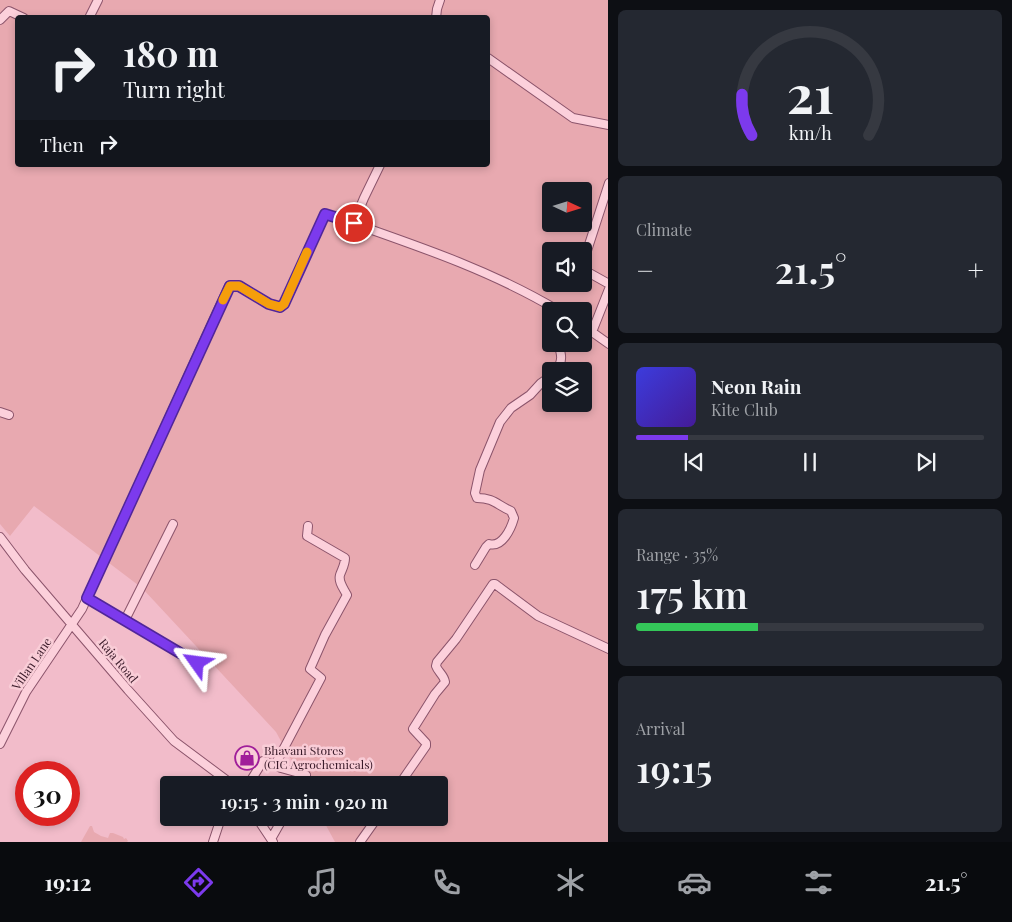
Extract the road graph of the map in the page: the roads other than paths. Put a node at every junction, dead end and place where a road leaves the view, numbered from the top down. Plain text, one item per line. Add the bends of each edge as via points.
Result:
1 (98, 0) edge
2 (440, 0) edge
3 (18, 15) edge
4 (90, 15) edge
5 (436, 15) edge
6 (0, 20) edge
7 (490, 59) edge
8 (608, 125) edge
9 (379, 167) edge
10 (608, 183) edge
11 (354, 223) junction
12 (590, 242) edge
13 (592, 275) edge
14 (608, 284) edge
15 (608, 289) edge
16 (543, 302) edge
17 (592, 332) joint
18 (608, 344) edge
19 (542, 382) edge
20 (0, 412) edge
21 (10, 415) dead end
22 (173, 524) dead end
23 (308, 526) dead end
24 (0, 537) edge
25 (475, 565) dead end
26 (87, 598) junction
27 (125, 620) junction
28 (72, 624) junction
29 (608, 649) edge
30 (197, 663) dead end
31 (0, 744) edge
32 (275, 765) junction
33 (221, 776) edge
34 (254, 776) edge
35 (305, 776) edge
36 (405, 776) edge
37 (218, 826) edge
38 (262, 826) edge
39 (279, 826) edge
40 (371, 826) edge
41 (272, 841) edge
42 (213, 842) edge
43 (360, 842) edge

1 - 4 street
2 - 5 street
3 - 6 street via 9,10
7 - 8 street via 574,118
9 - 11 street
10 - 12 street
11 - 16 street via 478,271
11 - 26 street, Villan Lane via 325,214 280,307 239,286 230,286
13 - 14 street
15 - 17 street
17 - 18 street
19 - 25 street via 511,408 500,422 480,470 475,493 478,498 490,498 511,511 514,518 504,538 499,543 489,544
20 - 21 street
22 - 27 street
23 - 32 street via 307,536 345,558 339,577 347,595 310,669 321,678
24 - 28 street, Raja Road
26 - 27 street
26 - 28 street, Villan Lane
27 - 30 street
28 - 31 street, Villan Lane via 26,692
28 - 33 street, Raja Road via 174,741
29 - 36 street via 538,616 493,584 437,662 437,670 445,682 413,729 426,746
32 - 34 street via 263,761
32 - 35 street
37 - 42 street
38 - 41 street
39 - 41 street
40 - 43 street

